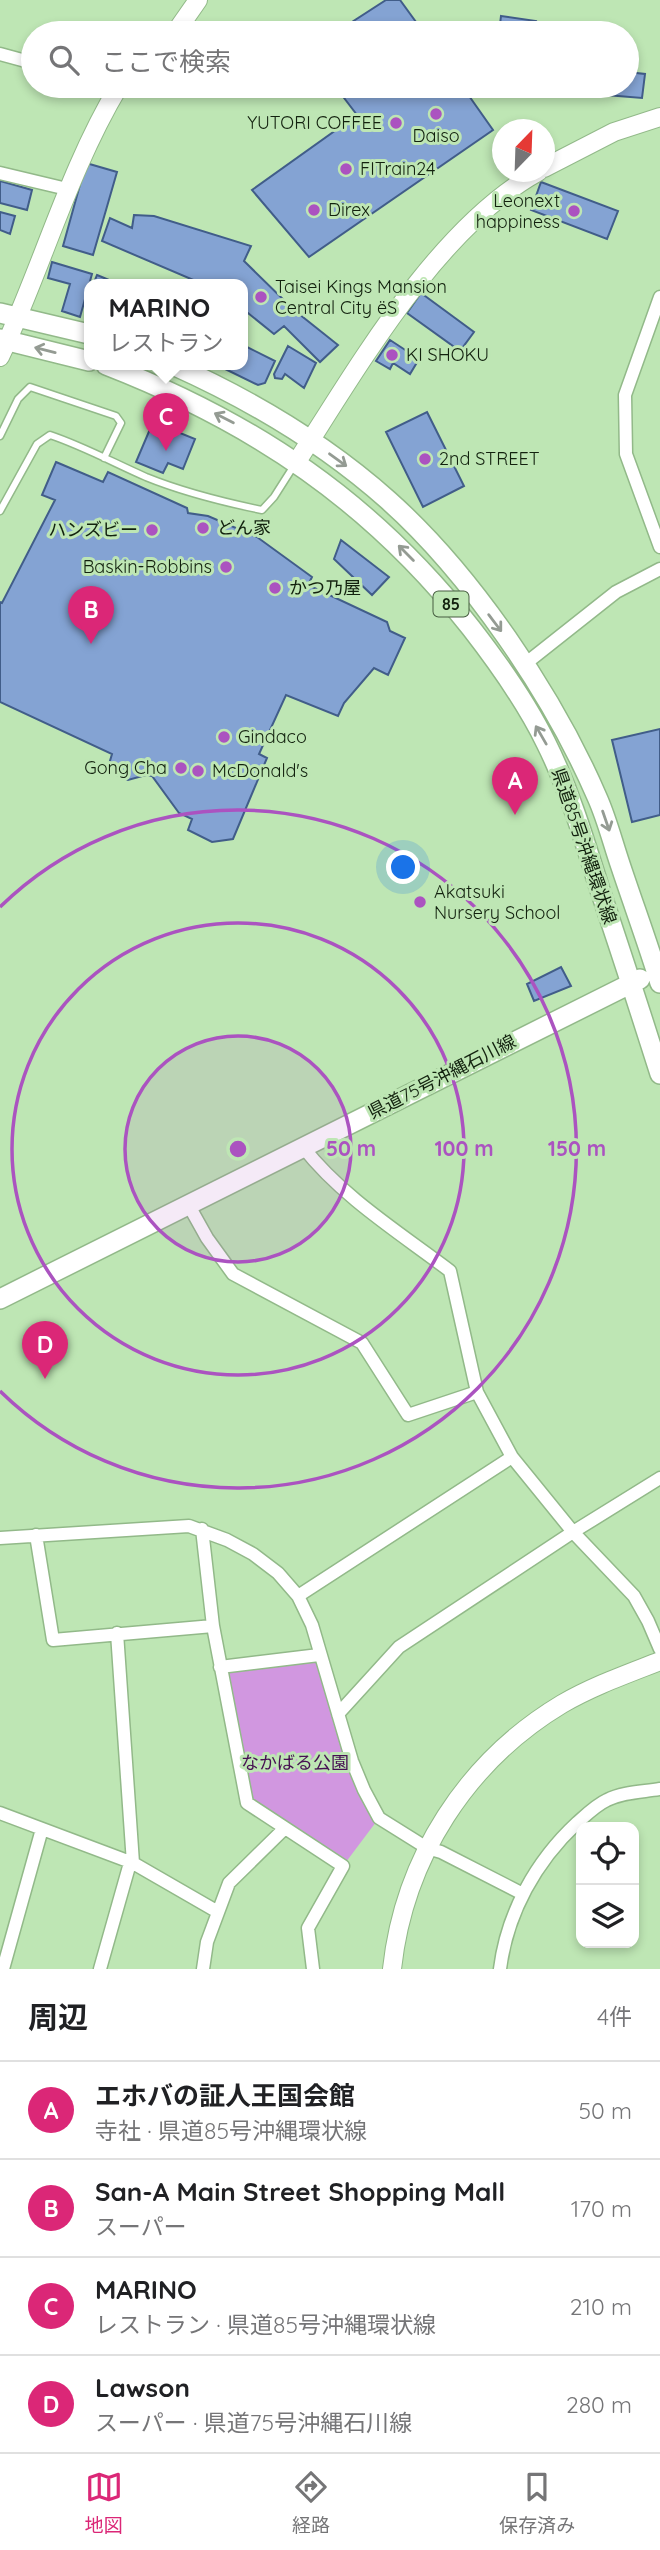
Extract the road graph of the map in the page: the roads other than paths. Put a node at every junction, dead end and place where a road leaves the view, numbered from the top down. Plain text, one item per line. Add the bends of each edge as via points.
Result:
1 (198, 0) edge
2 (183, 21) edge
3 (0, 54) edge
4 (21, 60) edge
5 (111, 98) edge
6 (660, 117) edge
7 (555, 162) edge
8 (0, 173) edge
9 (519, 182) edge
10 (67, 189) junction
11 (660, 298) edge
12 (9, 315) edge
13 (84, 333) edge
14 (3, 346) edge
15 (84, 360) edge
16 (119, 370) edge
17 (183, 370) edge
18 (0, 436) edge
19 (310, 441) junction
20 (104, 458) junction
21 (296, 463) junction
22 (0, 511) edge
23 (660, 547) edge
24 (660, 569) edge
25 (525, 664) junction
26 (659, 974) edge
27 (631, 983) junction
28 (660, 1074) edge
29 (303, 1147) junction
30 (188, 1205) junction
31 (0, 1299) edge
32 (477, 1392) junction
33 (512, 1457) junction
34 (660, 1478) edge
35 (202, 1529) junction
36 (573, 1532) junction
37 (36, 1535) junction
38 (0, 1538) edge
39 (298, 1596) junction
40 (213, 1626) junction
41 (117, 1633) junction
42 (660, 1649) edge
43 (319, 1655) junction
44 (660, 1661) edge
45 (219, 1667) junction
46 (338, 1714) junction
47 (660, 1790) edge
48 (0, 1813) edge
49 (285, 1828) junction
50 (42, 1829) junction
51 (427, 1848) junction
52 (131, 1863) junction
53 (523, 1894) junction
54 (218, 1912) junction
55 (3, 1969) edge
56 (100, 1969) edge
57 (203, 1969) edge
58 (313, 1969) edge
59 (392, 1969) edge
60 (500, 1969) edge

1 - 2 street
3 - 4 street
5 - 10 street
6 - 7 street via 614,132
8 - 10 street
9 - 19 street via 462,232 405,300
10 - 12 street
11 - 23 street via 625,395 626,454
12 - 13 main road
12 - 14 street
15 -> 14 main road
21 -> 16 main road, 県道85号沖縄環状線 / 85 via 232,422
17 - 19 main road, 県道85号沖縄環状線 / 85
18 - 20 lane via 18,399 30,387 116,416 121,423
19 - 21 street
19 -> 25 main road, 県道85号沖縄環状線 / 85 via 388,500 429,540
20 - 21 lane via 148,478 224,503 262,510
20 - 22 lane via 50,435 37,444
27 -> 21 main road, 県道85号沖縄環状線 / 85 via 573,807 547,743 505,672 410,556 369,518
24 - 25 street via 616,592
25 -> 26 main road, 県道85号沖縄環状線 / 85 via 598,798
26 - 27 main road, 県道75号沖縄石川線
27 - 28 main road, 県道85号沖縄環状線 / 85
27 - 29 main road, 県道75号沖縄石川線
29 - 30 main road, 県道75号沖縄石川線
29 - 32 street via 352,1195 450,1271
30 - 31 main road, 県道75号沖縄石川線
30 - 32 street via 233,1274 362,1343 408,1415
32 - 33 street
33 - 36 street
33 - 39 street
34 - 36 street
35 - 37 street via 189,1525
35 - 39 street via 253,1555 278,1573
35 - 40 street
36 - 42 street via 634,1596
36 - 46 street via 399,1647
37 - 38 street
37 - 41 street via 53,1640
39 - 43 street
40 - 41 street
40 - 45 street
41 - 52 street
43 - 45 street
43 - 46 street
44 - 51 street via 562,1704 506,1744 463,1792
45 - 49 street via 247,1803
46 - 51 street via 352,1761 379,1818
47 - 53 street via 624,1794 589,1812 539,1865
48 - 50 street
49 - 54 street via 229,1883
49 - 58 street via 343,1866 308,1928
50 - 52 street
50 - 55 street
51 - 53 street
51 - 59 street via 402,1915
52 - 54 street
52 - 56 street
53 - 60 street
54 - 57 street

